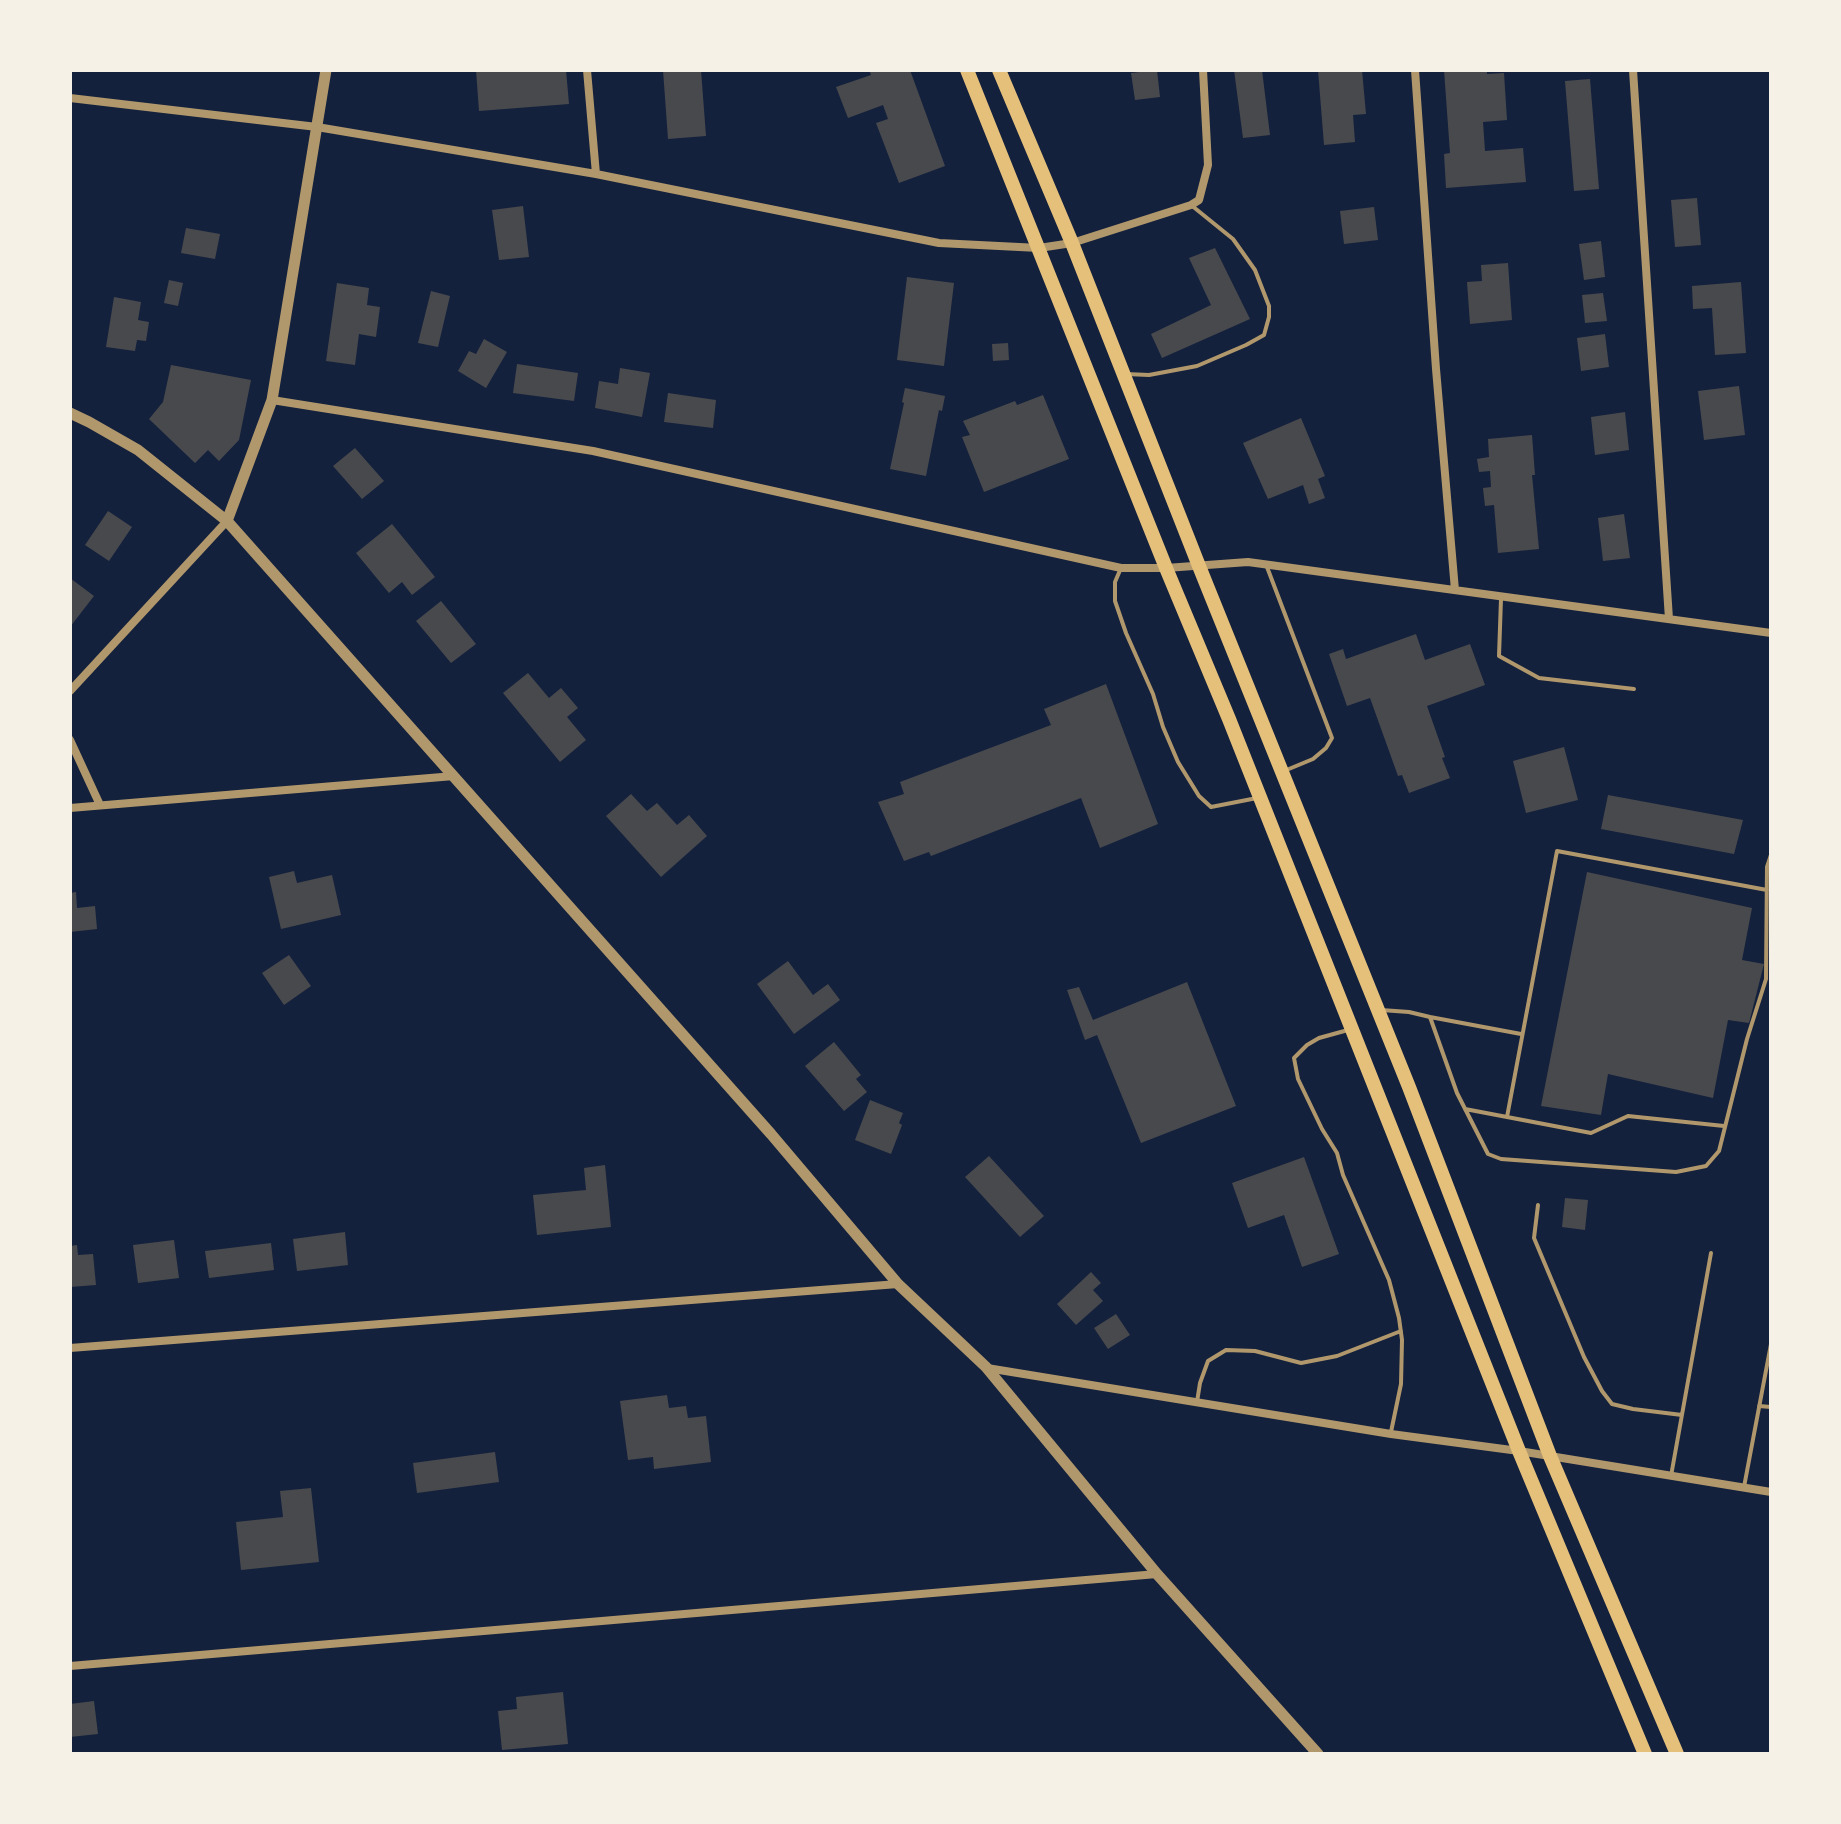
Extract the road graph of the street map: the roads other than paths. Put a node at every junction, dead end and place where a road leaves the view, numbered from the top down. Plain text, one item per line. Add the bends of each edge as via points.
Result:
1 (326, 70) edge
2 (587, 70) edge
3 (967, 70) edge
4 (999, 70) edge
5 (1203, 70) edge
6 (1415, 70) edge
7 (1633, 70) edge
8 (70, 98) edge
9 (317, 127) junction
10 (596, 174) junction
11 (1191, 205) junction
12 (1072, 243) junction
13 (1039, 248) junction
14 (1123, 374) junction
15 (272, 400) junction
16 (70, 413) edge
17 (227, 521) junction
18 (1266, 564) junction
19 (1199, 566) junction
20 (1121, 568) junction
21 (1166, 568) junction
22 (1455, 590) junction
23 (1501, 596) junction
24 (1669, 619) junction
25 (1771, 633) edge
26 (1634, 689) dead end
27 (70, 691) edge
28 (70, 740) edge
29 (1282, 772) junction
30 (454, 776) junction
31 (1259, 798) junction
32 (100, 805) junction
33 (70, 808) edge
34 (1771, 855) edge
35 (1767, 890) junction
36 (1378, 1010) junction
37 (1430, 1017) junction
38 (1350, 1029) junction
39 (1521, 1034) junction
40 (1465, 1109) junction
41 (1507, 1117) junction
42 (1725, 1126) junction
43 (1538, 1205) dead end
44 (1711, 1253) dead end
45 (898, 1284) junction
46 (1401, 1331) junction
47 (1771, 1344) edge
48 (70, 1348) edge
49 (986, 1367) junction
50 (1197, 1402) junction
51 (1759, 1406) junction
52 (1771, 1407) edge
53 (1682, 1415) junction
54 (1391, 1434) junction
55 (1519, 1451) junction
56 (1550, 1456) junction
57 (1671, 1476) junction
58 (1744, 1488) junction
59 (1771, 1492) edge
60 (1157, 1574) junction
61 (70, 1666) edge
62 (1318, 1754) edge
63 (1645, 1754) edge
64 (1677, 1754) edge

1 - 9 street
2 - 10 street
3 - 13 main road
4 - 12 main road
5 - 11 street via 1208,165 1199,200
6 - 22 street
7 - 24 street
8 - 9 street
9 - 10 street
9 - 15 street
10 - 13 street via 939,243
11 - 12 street
11 - 14 lane via 1233,239 1255,270 1269,306 1264,335 1197,366
12 - 13 street
12 - 14 main road
13 - 21 main road
14 - 19 main road
15 - 17 street
15 - 20 street via 593,451
16 - 17 street via 138,450
17 - 27 street
17 - 30 street
18 - 19 street
18 - 22 street
18 - 29 lane via 1332,738 1313,759
19 - 21 street
19 - 29 main road
20 - 21 street
20 - 31 lane via 1115,601 1178,762 1211,807
21 - 31 main road
22 - 23 street
23 - 24 street
23 - 26 lane via 1499,656 1539,678
24 - 25 street
28 - 32 street
29 - 36 main road
30 - 32 street
30 - 45 street
31 - 38 main road
32 - 33 street
34 - 35 lane
35 - 39 lane via 1557,851
35 - 42 lane via 1766,979
36 - 37 lane
36 - 56 main road
37 - 39 lane
37 - 40 lane
38 - 46 lane via 1319,1038 1294,1058 1298,1079 1337,1153 1389,1280
38 - 55 main road
39 - 41 lane
40 - 41 lane
40 - 42 lane via 1488,1154 1501,1159 1676,1172 1706,1166 1719,1151
41 - 42 lane via 1591,1133 1628,1116
43 - 53 lane via 1534,1238 1602,1391 1612,1404
44 - 53 lane
45 - 48 street
45 - 49 street
46 - 50 lane via 1337,1356 1301,1363 1226,1350 1208,1361
46 - 54 lane via 1401,1384
47 - 51 lane
49 - 50 street
49 - 60 street
50 - 54 street
51 - 52 lane
51 - 58 lane
53 - 57 lane
54 - 55 street
55 - 56 street
55 - 63 main road
56 - 57 street
56 - 64 main road
57 - 58 street
58 - 59 street
60 - 61 street
60 - 62 street

